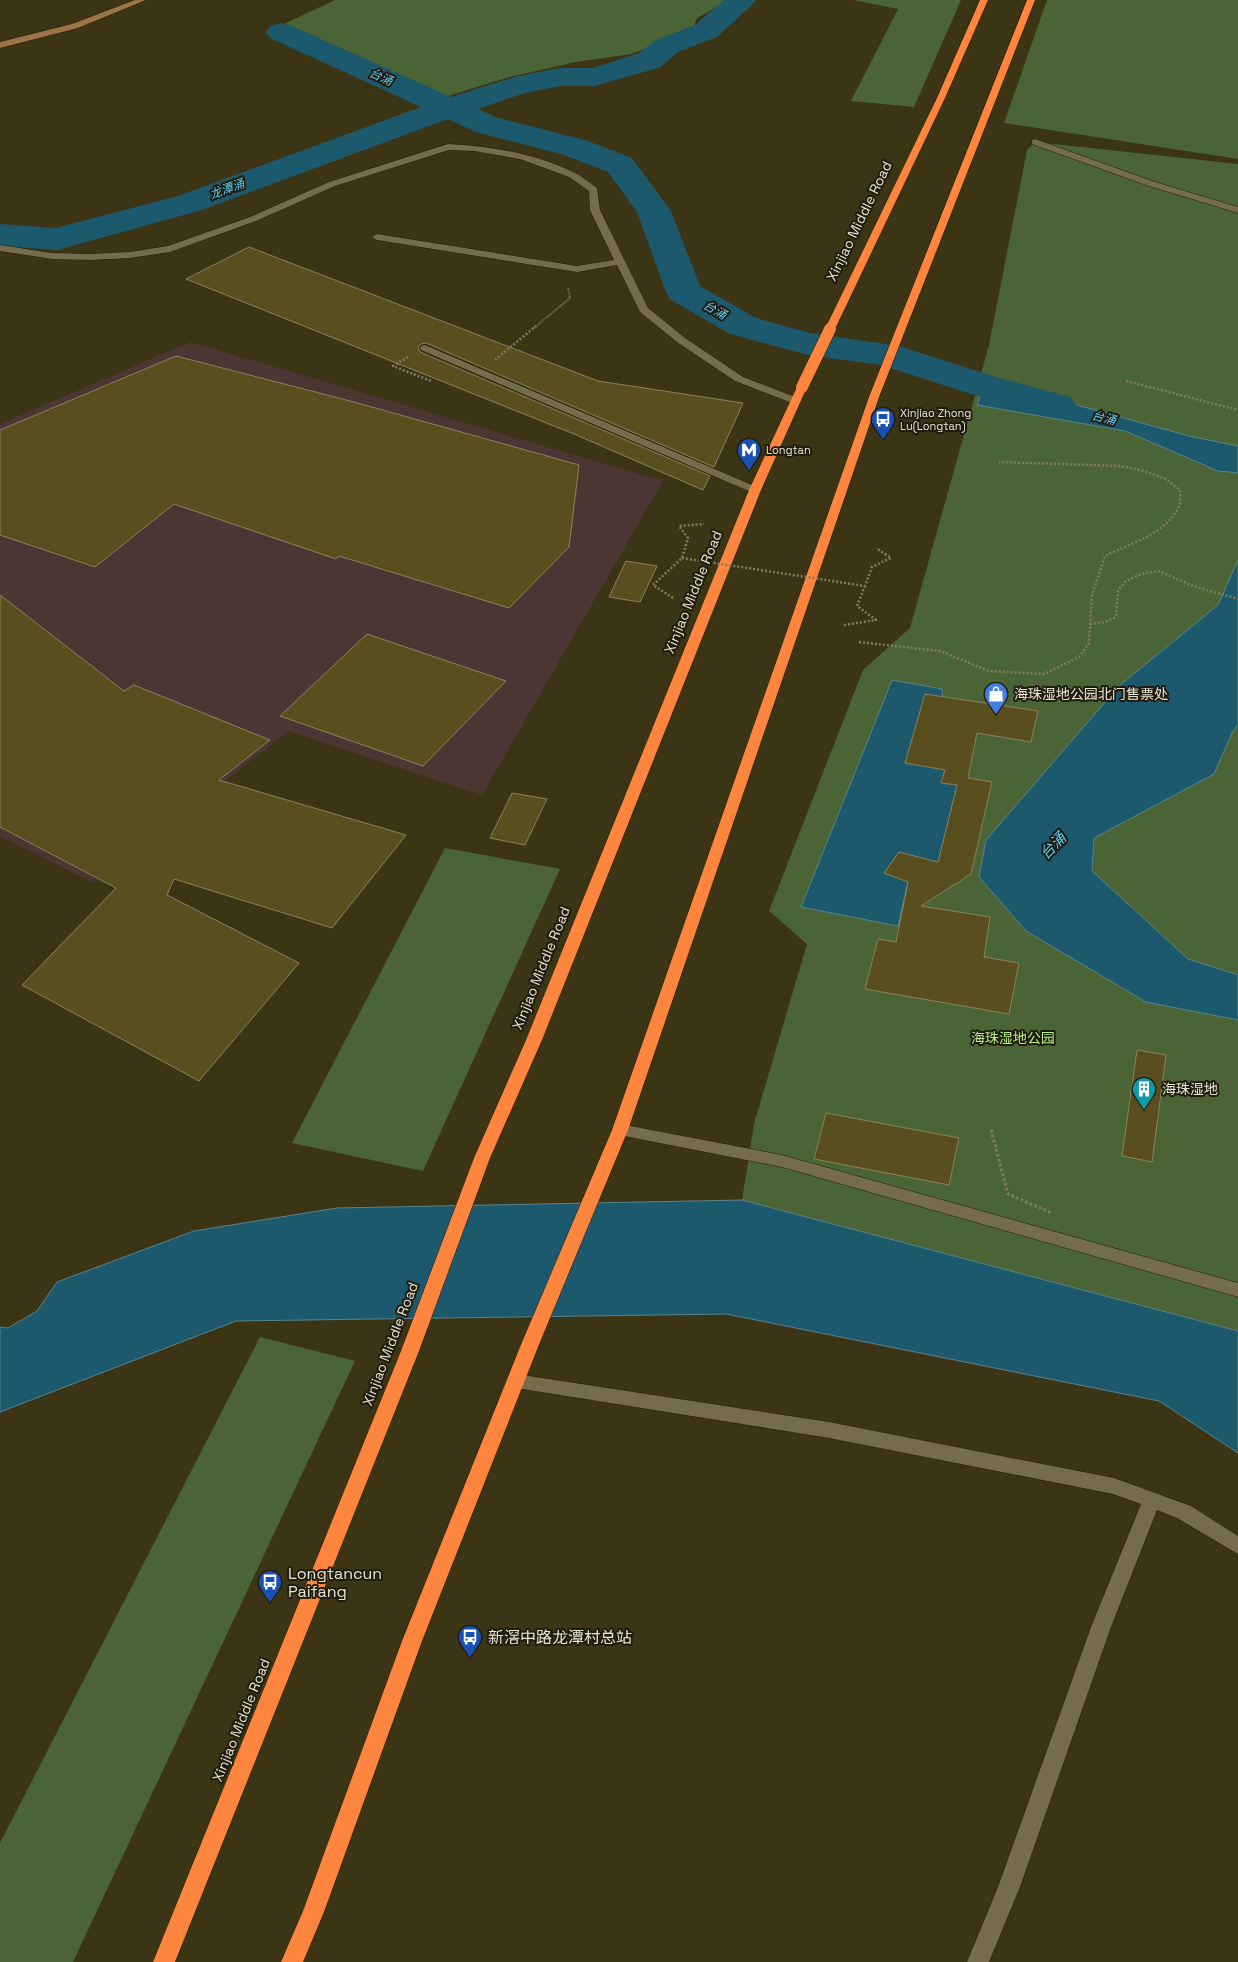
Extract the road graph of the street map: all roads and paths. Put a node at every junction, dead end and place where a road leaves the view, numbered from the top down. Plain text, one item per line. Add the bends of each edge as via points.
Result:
1 (142, 0) edge
2 (984, 0) edge
3 (1031, 0) edge
4 (0, 46) edge
5 (1035, 142) dead end
6 (1238, 210) edge
7 (377, 237) dead end
8 (0, 248) edge
9 (620, 262) junction
10 (567, 285) dead end
11 (425, 348) joint
12 (481, 371) junction
13 (431, 381) dead end
14 (1126, 381) dead end
15 (796, 401) junction
16 (1238, 410) edge
17 (999, 462) dead end
18 (755, 490) junction
19 (704, 524) dead end
20 (876, 548) dead end
21 (682, 558) junction
22 (865, 586) junction
23 (673, 598) dead end
24 (1238, 599) edge
25 (1090, 624) junction
26 (844, 625) dead end
27 (859, 642) dead end
28 (620, 1130) junction
29 (991, 1130) dead end
30 (1059, 1216) dead end
31 (1238, 1290) edge
32 (516, 1381) junction
33 (1152, 1500) junction
34 (1238, 1546) edge
35 (164, 1962) edge
36 (292, 1962) edge
37 (978, 1962) edge

1 - 4 main road via 75,26
2 - 15 highway, Xinjiao Middle Road, bridge via 941,98
3 - 28 highway via 874,397
5 - 6 lane via 1152,184
7 - 9 lane via 577,269
8 - 9 lane via 52,256 92,257 170,249 253,219 332,184 448,147 522,157 572,175 594,190 595,210
9 - 15 lane via 644,310 681,340 739,379
10 - 12 path via 570,298
11 - 12 lane
11 - 13 path via 393,366
12 - 18 lane
14 - 16 path
15 - 18 highway, Xinjiao Middle Road
17 - 25 path via 1121,466 1166,479 1180,490 1179,505 1167,521 1149,535 1105,556 1092,595
18 - 35 highway, Xinjiao Middle Road via 534,1040 482,1158 410,1351
19 - 21 path, bridge via 679,526 688,538
20 - 22 path, bridge via 891,558 872,567
21 - 22 path, bridge
21 - 23 path, bridge via 654,585
22 - 26 path via 857,606 876,620
24 - 25 path via 1158,572 1141,574 1126,581 1118,591 1116,617
25 - 27 path via 1089,643 1079,657 1044,674 989,671 940,651
28 - 31 lane via 782,1161
28 - 32 highway
29 - 30 path via 1008,1194
32 - 33 lane via 830,1430 1114,1486
32 - 36 highway via 412,1641
33 - 34 lane via 1184,1512
33 - 37 lane via 1101,1627 1010,1886

